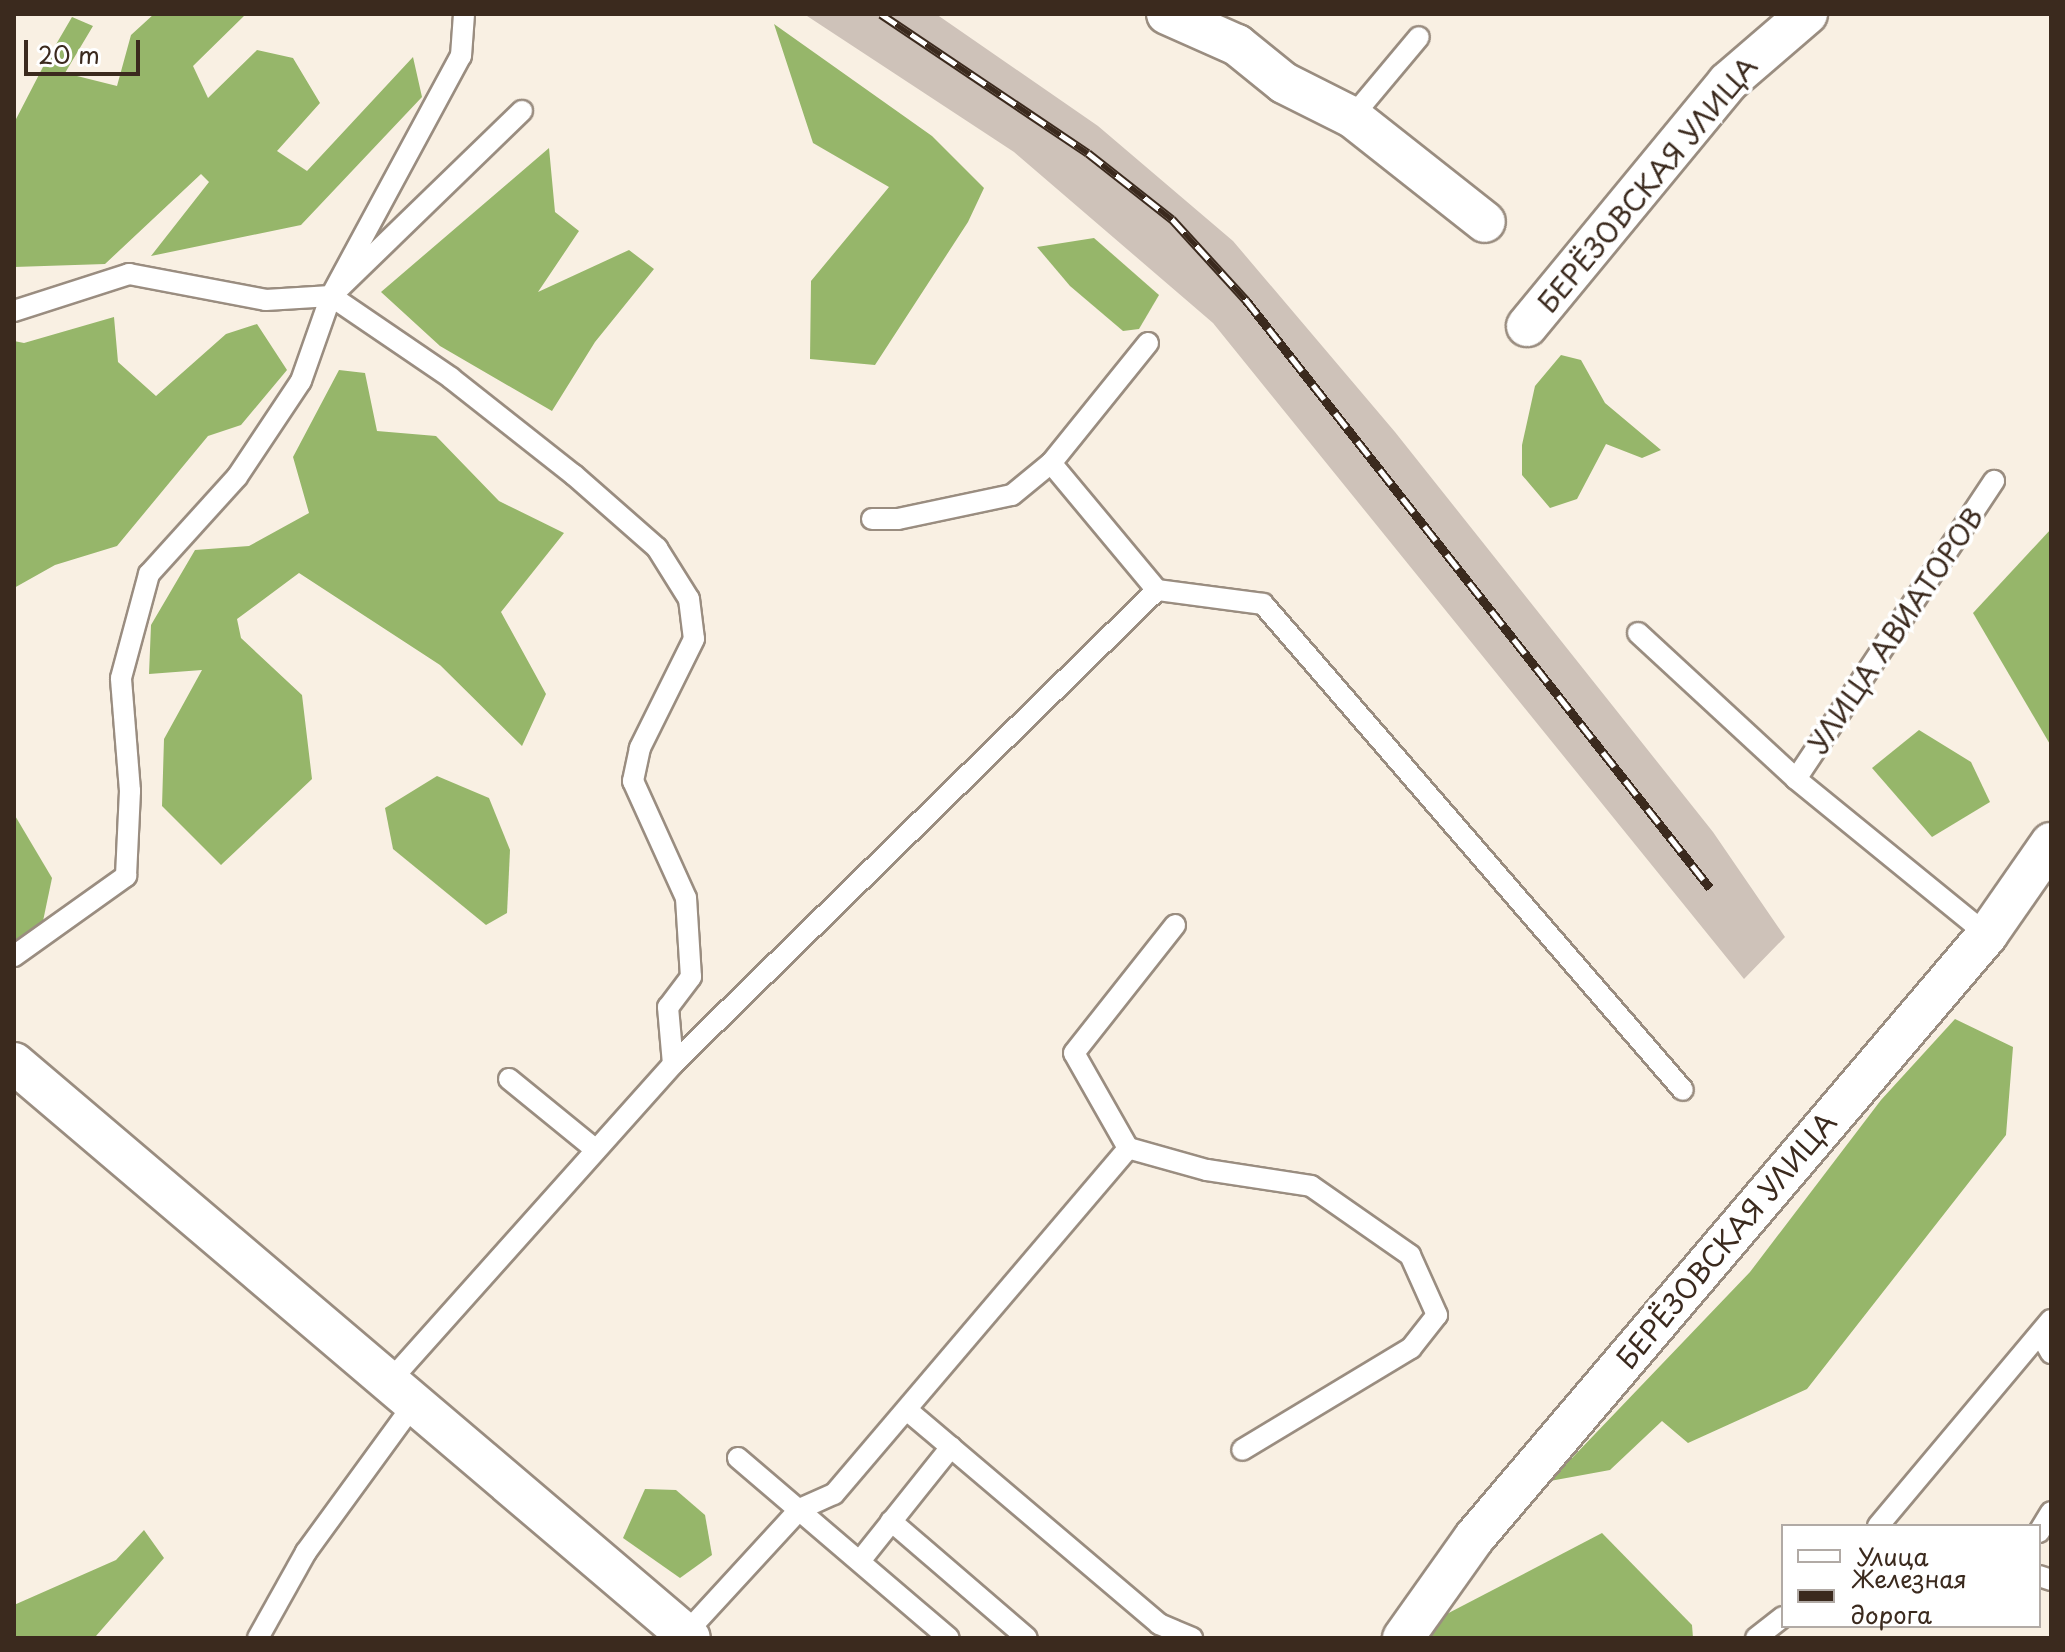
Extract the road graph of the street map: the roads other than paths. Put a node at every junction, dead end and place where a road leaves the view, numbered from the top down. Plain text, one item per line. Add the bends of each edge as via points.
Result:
1 (464, 14) edge
2 (1167, 14) edge
3 (1210, 14) edge
4 (1807, 14) edge
5 (1419, 37) dead end
6 (1237, 45) junction
7 (522, 111) dead end
8 (1352, 117) junction
9 (1485, 222) dead end
10 (331, 296) junction
11 (14, 311) edge
12 (1527, 326) dead end
13 (1148, 343) dead end
14 (1051, 463) junction
15 (1994, 481) dead end
16 (872, 519) dead end
17 (1157, 590) junction
18 (1638, 633) dead end
19 (1796, 779) junction
20 (2051, 843) edge
21 (1175, 925) dead end
22 (1987, 935) junction
23 (14, 956) edge
24 (14, 1063) edge
25 (673, 1064) junction
26 (509, 1079) dead end
27 (1683, 1090) dead end
28 (1128, 1148) junction
29 (596, 1150) junction
30 (2046, 1327) edge
31 (2051, 1353) edge
32 (401, 1394) junction
33 (907, 1410) junction
34 (951, 1447) junction
35 (1242, 1450) dead end
36 (738, 1458) dead end
37 (800, 1509) junction
38 (891, 1521) junction
39 (1880, 1524) edge
40 (860, 1561) junction
41 (1781, 1619) edge
42 (688, 1636) edge
43 (258, 1638) edge
44 (949, 1638) edge
45 (1027, 1638) edge
46 (1192, 1638) edge
47 (1403, 1638) edge
48 (1756, 1638) edge

1 - 10 lane via 461,56
2 - 6 street
3 - 6 street
4 - 12 street, БЕРЁЗОВСКАЯ УЛИЦА via 1728,82
5 - 8 lane
6 - 8 street via 1284,83
7 - 10 lane
8 - 9 street
10 - 11 lane via 266,300 129,274
10 - 23 lane via 301,381 237,477 149,574 121,678 130,791 126,876
10 - 25 lane via 451,378 574,475 657,548 689,599 694,639 640,748 633,781 686,898 691,977 668,1007
13 - 14 lane
14 - 16 lane via 1012,495
14 - 17 lane
15 - 19 lane, УЛИЦА АВИАТОРОВ
17 - 25 lane
17 - 27 lane via 1263,604
18 - 19 lane, УЛИЦА АВИАТОРОВ
19 - 22 lane, УЛИЦА АВИАТОРОВ
20 - 22 street, БЕРЁЗОВСКАЯ УЛИЦА
21 - 28 lane via 1074,1053
22 - 47 street, БЕРЁЗОВСКАЯ УЛИЦА via 1474,1538
24 - 32 street
25 - 29 lane
26 - 29 lane
28 - 33 lane
28 - 35 lane via 1207,1170 1311,1186 1410,1255 1437,1315 1411,1348
29 - 32 lane
30 - 31 lane
30 - 39 lane
32 - 42 street
32 - 43 lane
33 - 34 lane
33 - 37 lane via 834,1494
34 - 38 lane
34 - 46 lane via 1159,1624
36 - 37 lane
37 - 40 lane
37 - 42 lane
38 - 40 lane
38 - 45 lane
40 - 44 lane
41 - 48 lane

